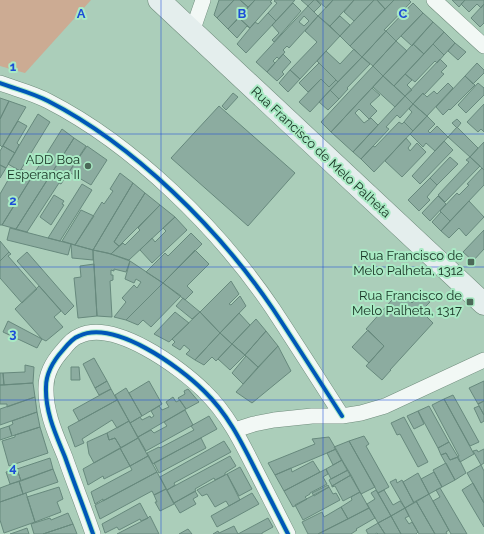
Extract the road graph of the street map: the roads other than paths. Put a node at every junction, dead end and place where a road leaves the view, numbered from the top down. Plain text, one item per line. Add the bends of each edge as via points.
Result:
1 (159, 0) edge
2 (203, 0) edge
3 (434, 0) edge
4 (192, 32) junction
5 (484, 46) edge
6 (0, 83) edge
7 (484, 304) edge
8 (484, 360) edge
9 (342, 416) junction
10 (235, 430) junction
11 (93, 534) edge
12 (288, 534) edge

1 - 4 main road, Rua Francisco de Melo Palheta
2 - 4 street
3 - 5 street
4 - 7 main road, Rua Francisco de Melo Palheta
6 - 9 street via 46,100 83,120 168,188 236,260 272,308
8 - 9 street via 385,406
9 - 10 street via 274,420
10 - 11 street via 205,391 176,366 126,339 107,333 93,332 79,336 55,359 48,374 46,388 51,420
10 - 12 street

